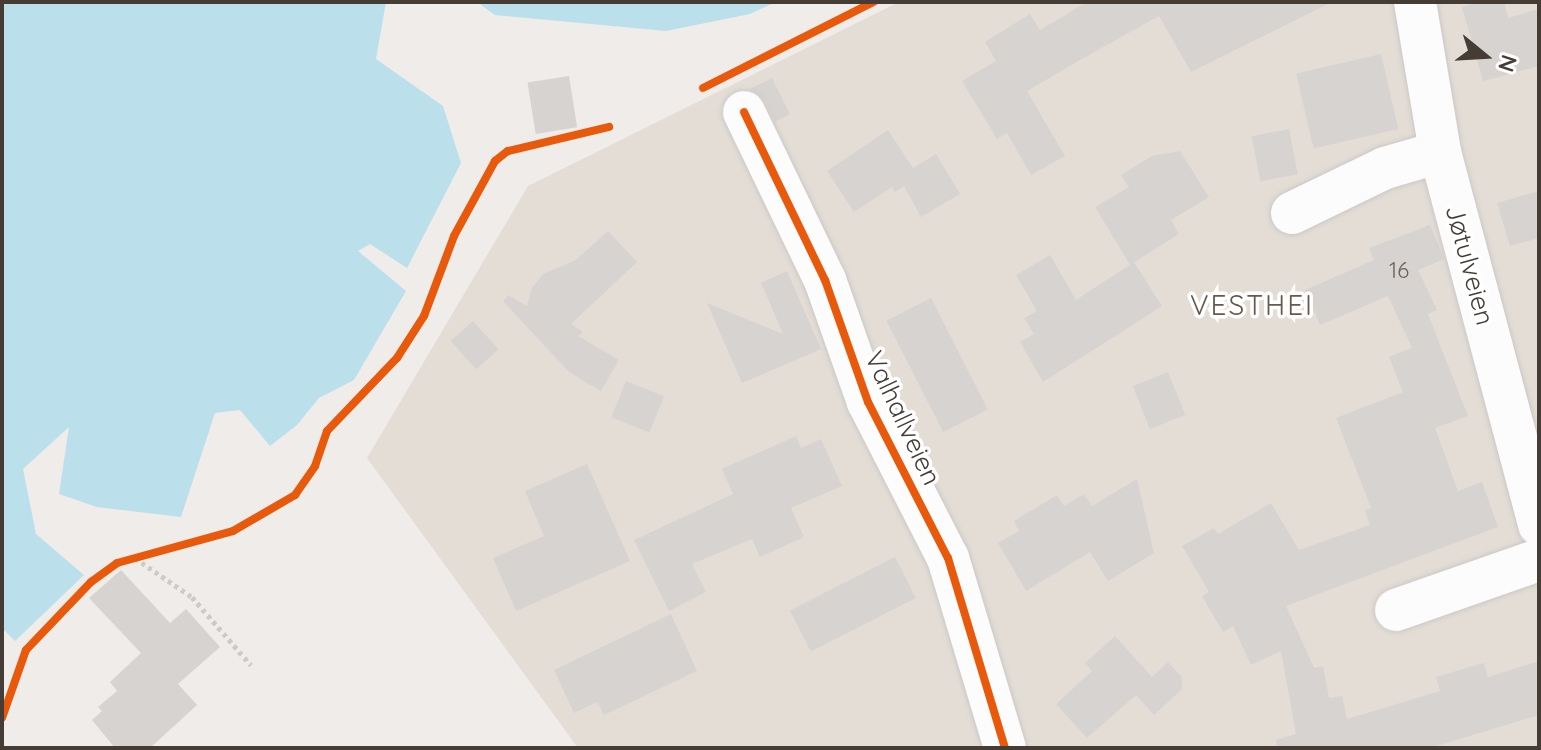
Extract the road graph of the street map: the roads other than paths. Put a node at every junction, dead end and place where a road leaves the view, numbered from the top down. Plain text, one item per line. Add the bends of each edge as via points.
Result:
1 (1415, 2) edge
2 (744, 112) dead end
3 (1440, 152) junction
4 (1292, 213) dead end
5 (1539, 525) edge
6 (1539, 560) edge
7 (1396, 610) dead end
8 (1005, 748) edge

1 - 3 street, Jøtulveien
2 - 8 street, Valhallveien via 825,280 868,402 948,558
3 - 4 street via 1385,168
3 - 5 street, Jøtulveien
6 - 7 street

